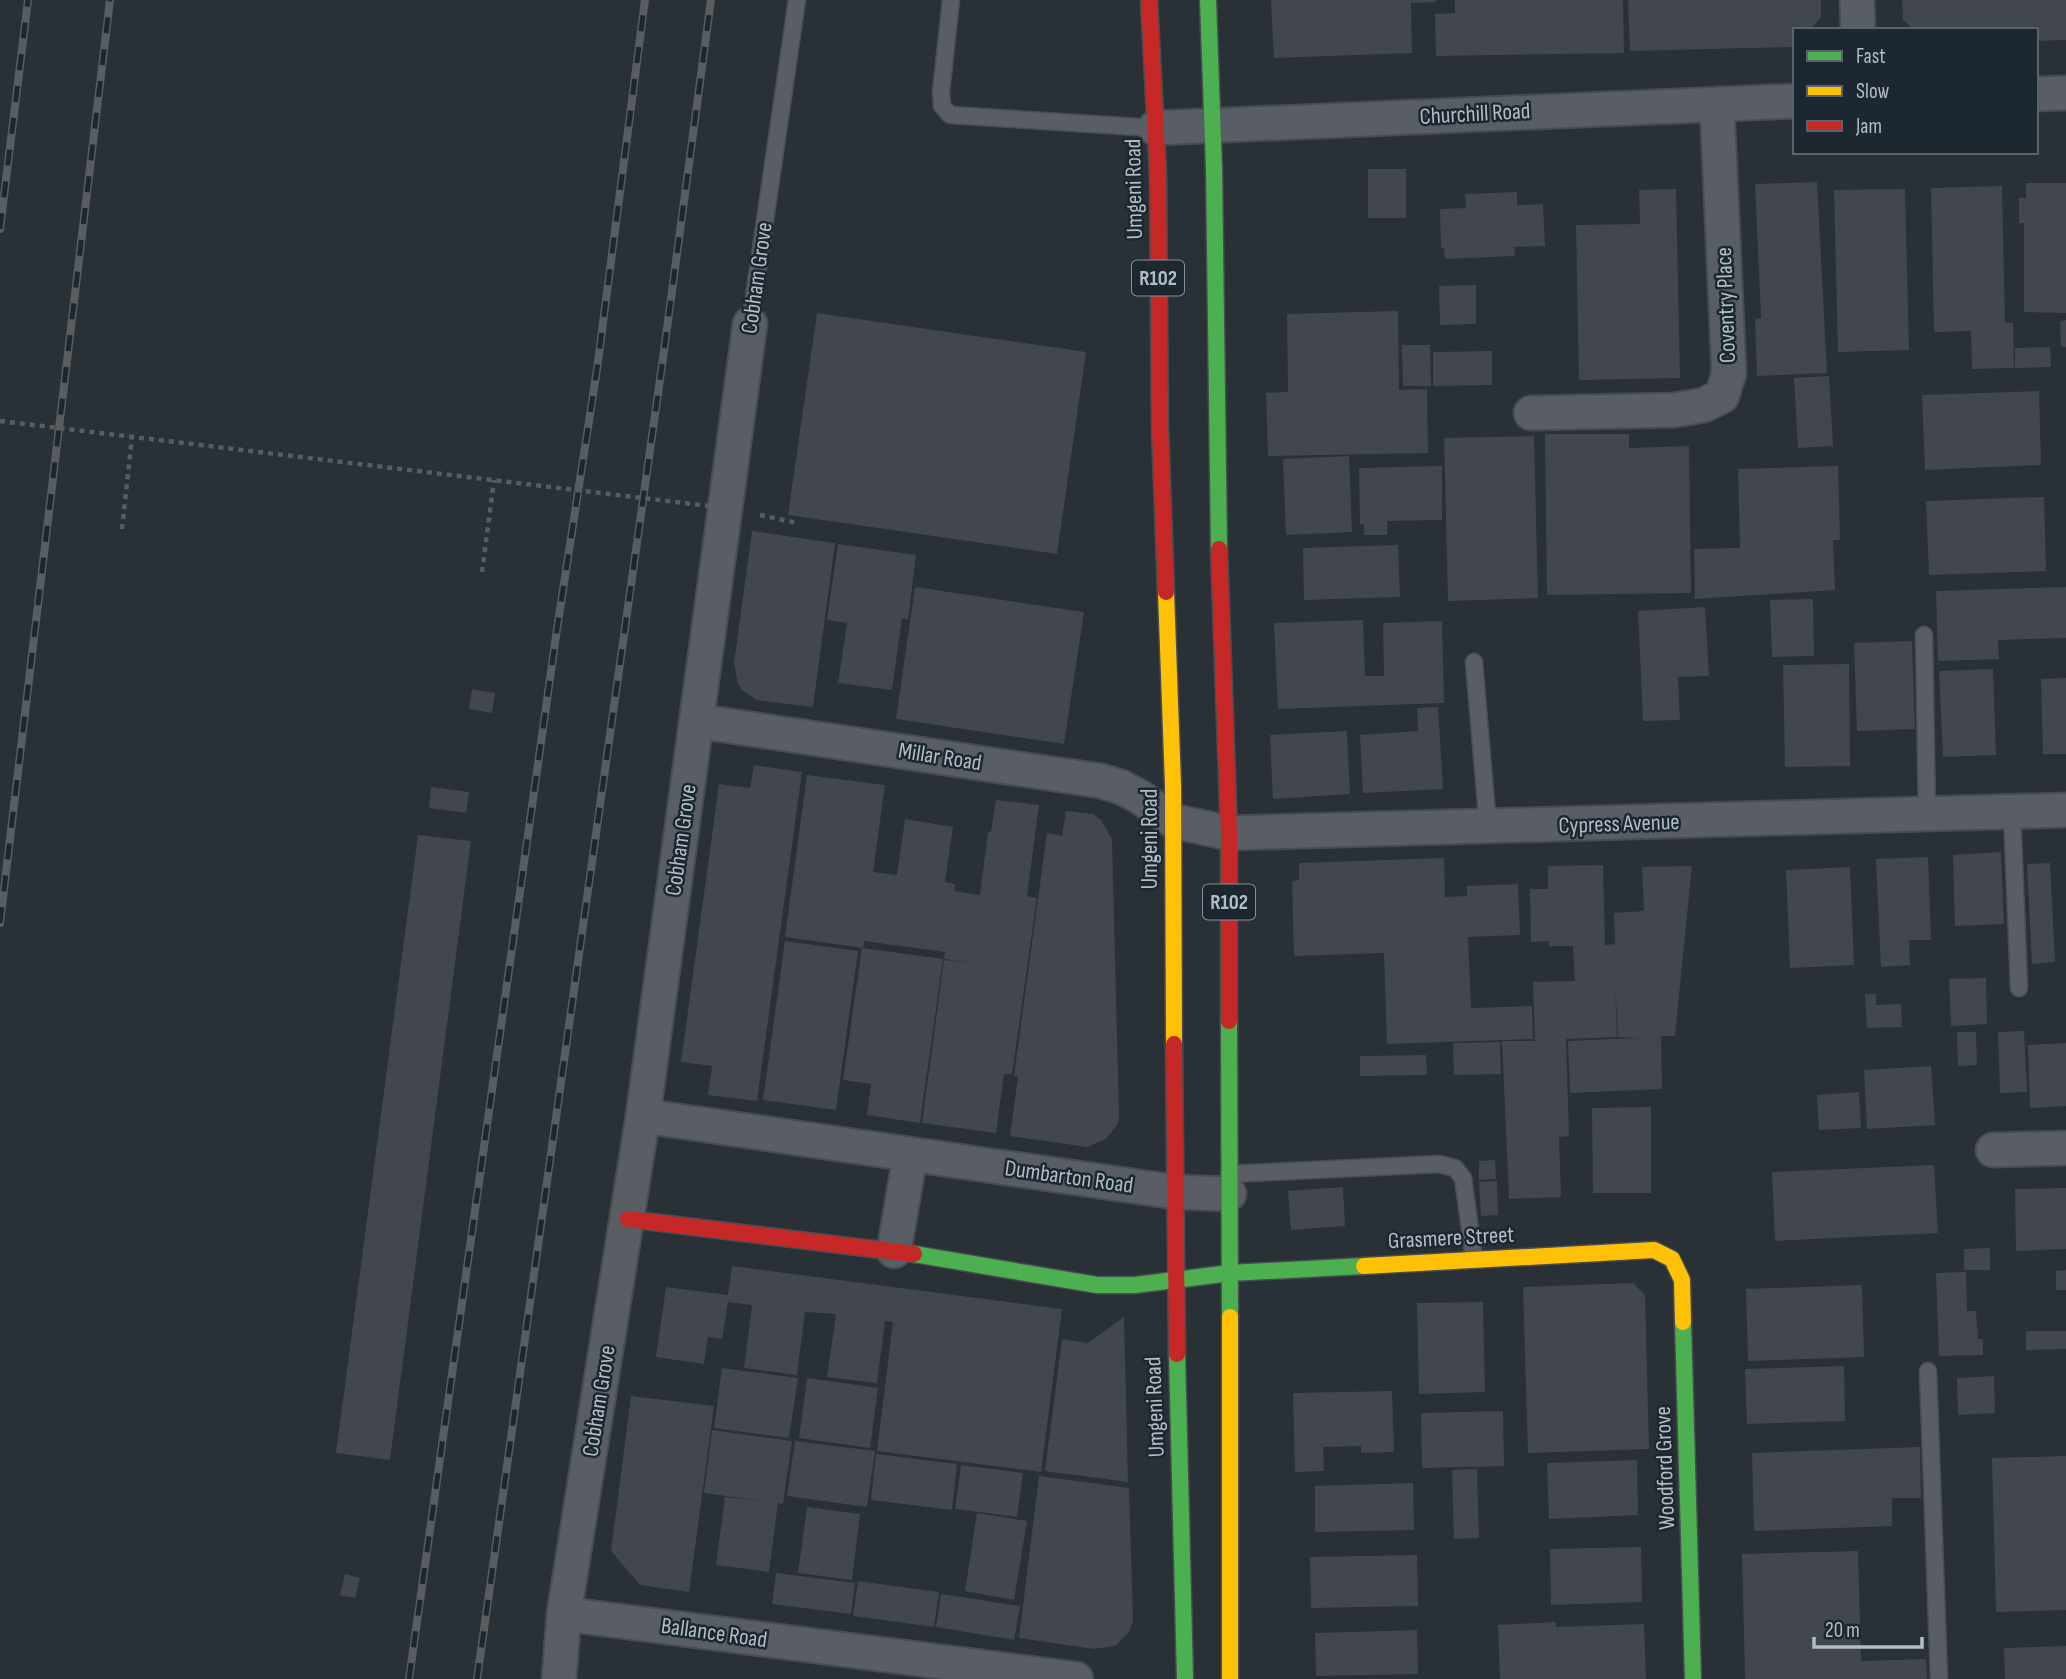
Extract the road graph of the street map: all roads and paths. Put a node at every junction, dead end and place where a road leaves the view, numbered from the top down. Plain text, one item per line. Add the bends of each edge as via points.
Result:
1 (797, 0) edge
2 (951, 0) edge
3 (1149, 0) edge
4 (1208, 0) edge
5 (1857, 0) edge
6 (1858, 28) edge
7 (2066, 93) edge
8 (2038, 94) edge
9 (1793, 102) edge
10 (1717, 104) junction
11 (1213, 126) junction
12 (1155, 128) junction
13 (750, 324) joint
14 (1531, 413) dead end
15 (0, 421) edge
16 (132, 437) junction
17 (494, 480) junction
18 (726, 508) junction
19 (122, 529) dead end
20 (482, 572) dead end
21 (1924, 635) dead end
22 (1474, 662) dead end
23 (697, 721) junction
24 (2066, 810) edge
25 (2012, 812) junction
26 (1927, 814) junction
27 (1173, 821) junction
28 (1488, 827) junction
29 (1229, 833) junction
30 (2019, 988) dead end
31 (643, 1116) junction
32 (2066, 1148) edge
33 (1993, 1150) dead end
34 (910, 1156) junction
35 (1229, 1184) junction
36 (1175, 1192) junction
37 (628, 1219) junction
38 (894, 1251) junction
39 (1474, 1259) junction
40 (1672, 1259) joint
41 (1230, 1273) junction
42 (1175, 1278) junction
43 (1928, 1371) dead end
44 (564, 1614) junction
45 (863, 1666) edge
46 (559, 1679) edge
47 (1076, 1679) edge
48 (1185, 1679) edge
49 (1230, 1679) edge
50 (1693, 1679) edge
51 (1939, 1679) edge

1 - 13 lane, Cobham Grove
2 - 12 lane via 941,92 942,106 950,115
3 - 12 main road, Umgeni Road / R102
4 - 11 main road, R102
5 - 6 street
7 - 8 street
9 - 10 street, Churchill Road
10 - 11 street, Churchill Road
10 - 14 street, Coventry Place via 1729,373 1722,396 1675,410
11 - 12 street, Churchill Road
11 - 29 main road, R102 via 1211,428
12 - 27 main road, Umgeni Road / R102
13 - 18 street, Cobham Grove
15 - 16 path, bridge
16 - 17 path, bridge
16 - 19 path
17 - 18 path, bridge
17 - 20 path
18 - 23 street, Cobham Grove
21 - 26 lane
22 - 28 lane
23 - 27 street, Millar Road via 1101,782 1140,797
23 - 31 street, Cobham Grove
24 - 25 street, Cypress Avenue
25 - 26 street, Cypress Avenue
25 - 30 lane
26 - 28 street, Cypress Avenue
27 - 29 street, Cypress Avenue
27 - 36 main road, Umgeni Road / R102
28 - 29 street, Cypress Avenue
29 - 35 main road, R102
31 - 34 street, Dumbarton Road
31 - 37 street, Cobham Grove
32 - 33 street
34 - 36 street, Dumbarton Road
34 - 38 street
35 - 36 street, Dumbarton Road
35 - 39 lane via 1439,1164 1455,1168 1463,1178
35 - 41 main road, R102
36 - 42 main road, Umgeni Road / R102
37 - 38 main road
37 - 44 street, Cobham Grove
38 - 42 main road via 1097,1285
39 - 40 main road, Grasmere Street via 1639,1250
39 - 41 main road, Grasmere Street
40 - 50 main road, Woodford Grove via 1682,1280
41 - 42 main road, Grasmere Street
41 - 49 main road, R102
42 - 48 main road, Umgeni Road / R102
43 - 51 lane
44 - 45 street, Ballance Road
44 - 46 street, Cobham Grove
45 - 47 street, Ballance Road

